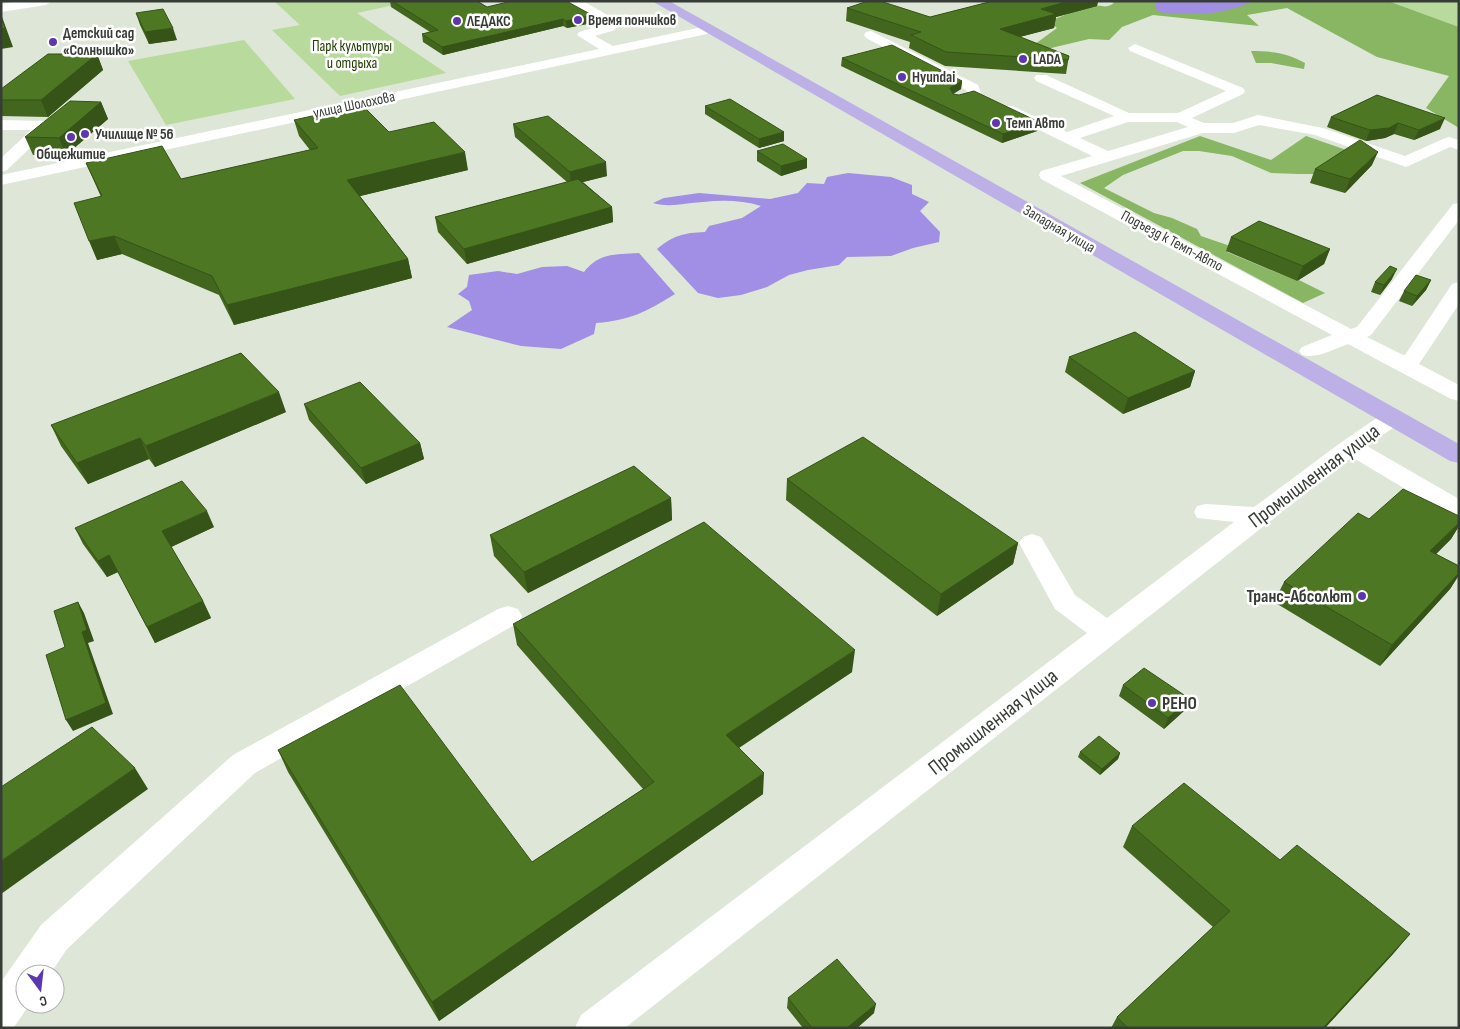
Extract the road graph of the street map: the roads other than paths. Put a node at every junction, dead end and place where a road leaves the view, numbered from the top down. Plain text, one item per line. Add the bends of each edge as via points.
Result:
1 (46, 1) edge
2 (574, 1) edge
3 (659, 1) edge
4 (682, 1) edge
5 (5, 6) edge
6 (708, 30) junction
7 (871, 35) edge
8 (1135, 48) dead end
9 (610, 50) junction
10 (1041, 78) edge
11 (974, 94) junction
12 (957, 98) edge
13 (1127, 117) junction
14 (1180, 118) junction
15 (1, 125) edge
16 (19, 126) junction
17 (1202, 128) junction
18 (1066, 137) junction
19 (1, 142) edge
20 (1459, 145) edge
21 (1107, 157) junction
22 (1, 167) edge
23 (1, 180) edge
24 (1459, 208) edge
25 (1459, 288) edge
26 (1349, 336) junction
27 (1309, 350) junction
28 (1402, 363) junction
29 (1459, 394) edge
30 (1392, 418) junction
31 (1459, 434) edge
32 (1351, 446) junction
33 (1459, 455) edge
34 (1459, 510) edge
35 (1206, 512) dead end
36 (1259, 516) junction
37 (1032, 543) dead end
38 (508, 616) dead end
39 (1108, 634) junction
40 (36, 964) edge
41 (15, 994) edge
42 (1, 1014) edge
43 (594, 1028) edge

1 - 5 street
2 - 9 street via 612,24 584,35
3 - 6 main road, Западная улица
4 - 27 main road, Западная улица
6 - 9 street, улица Шолохова
6 - 30 main road, Западная улица
7 - 11 street via 974,88
8 - 14 street via 1238,90
9 - 23 street, улица Шолохова
10 - 13 street
11 - 12 street
11 - 18 street
13 - 14 street
13 - 18 street
14 - 17 street
15 - 16 street
16 - 19 street
16 - 22 street via 45,126
17 - 20 street via 1234,128 1258,120 1318,131 1406,162 1449,142
17 - 21 street, Подъезд к Темп-Авто
18 - 21 street
21 - 26 street, Подъезд к Темп-Авто via 1047,175
24 - 26 street via 1364,331
25 - 28 street via 1413,358
26 - 27 street
26 - 28 street
27 - 31 main road, Западная улица
28 - 29 street
30 - 32 street, Промышленная улица
30 - 33 main road, Западная улица
32 - 34 street
32 - 36 street, Промышленная улица
35 - 36 street
36 - 39 street, Промышленная улица
37 - 39 street via 1065,602
38 - 40 street via 244,764 54,937
39 - 43 street, Промышленная улица
41 - 42 street

